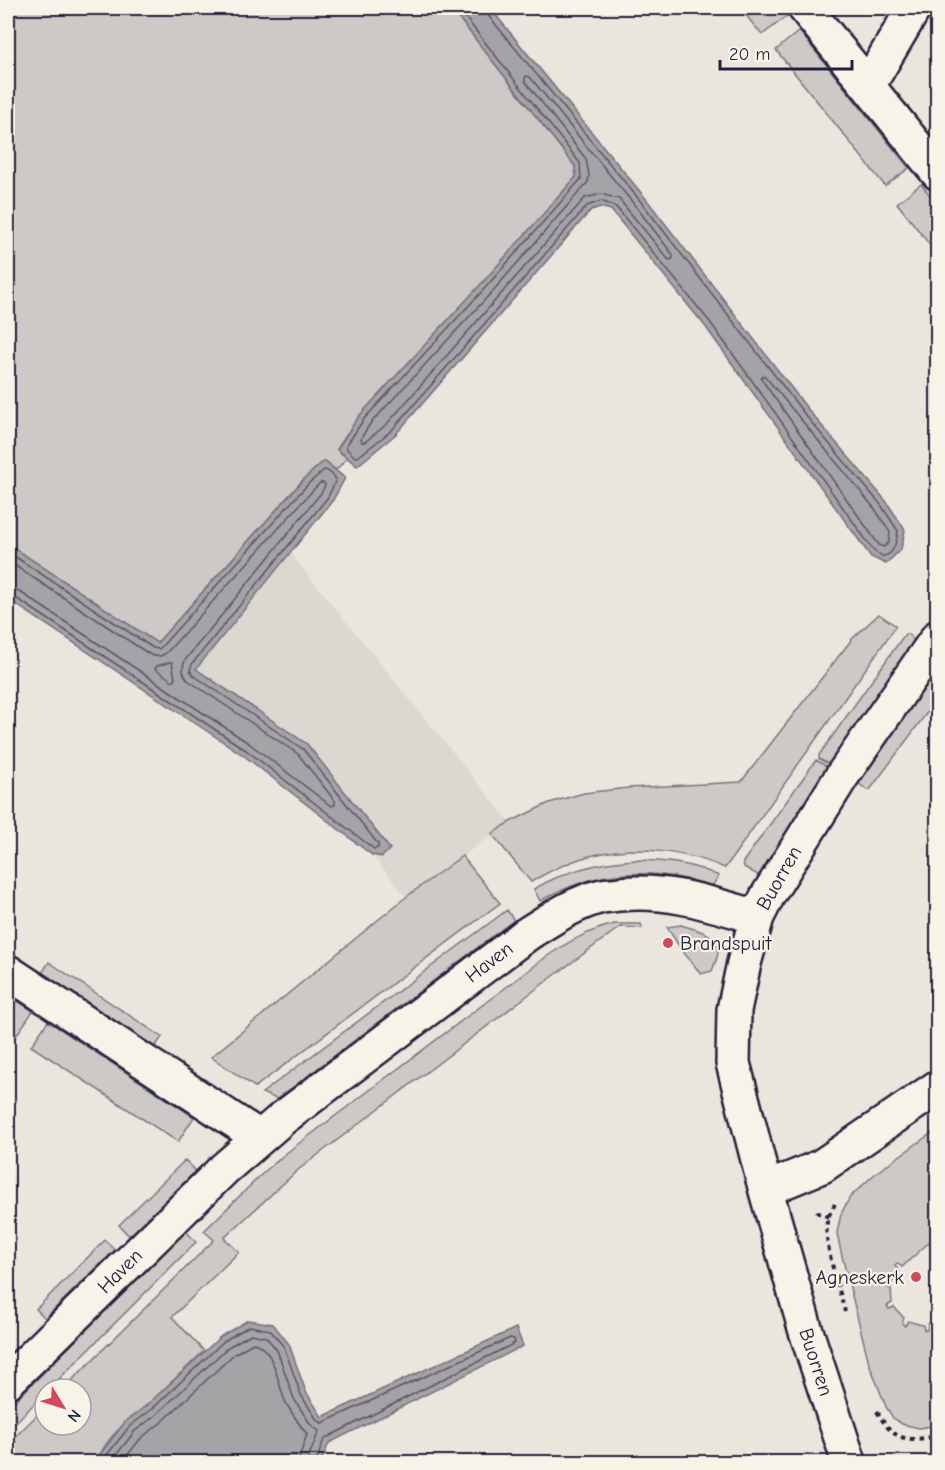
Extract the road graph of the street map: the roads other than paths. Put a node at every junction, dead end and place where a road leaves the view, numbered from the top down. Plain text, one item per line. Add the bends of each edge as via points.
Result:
1 (805, 8) edge
2 (914, 8) edge
3 (868, 86) junction
4 (938, 173) edge
5 (938, 637) edge
6 (757, 917) junction
7 (8, 972) edge
8 (938, 1087) edge
9 (259, 1137) junction
10 (766, 1191) junction
11 (8, 1381) edge
12 (849, 1462) edge

1 - 3 street
2 - 3 street
3 - 4 street
5 - 6 street, Buorren via 842,776
6 - 9 street, Haven via 666,894 602,896 563,911 527,934
6 - 10 street, Buorren via 734,1010 733,1063
7 - 9 street
8 - 10 street via 822,1166
9 - 11 street, Haven
10 - 12 street, Buorren

